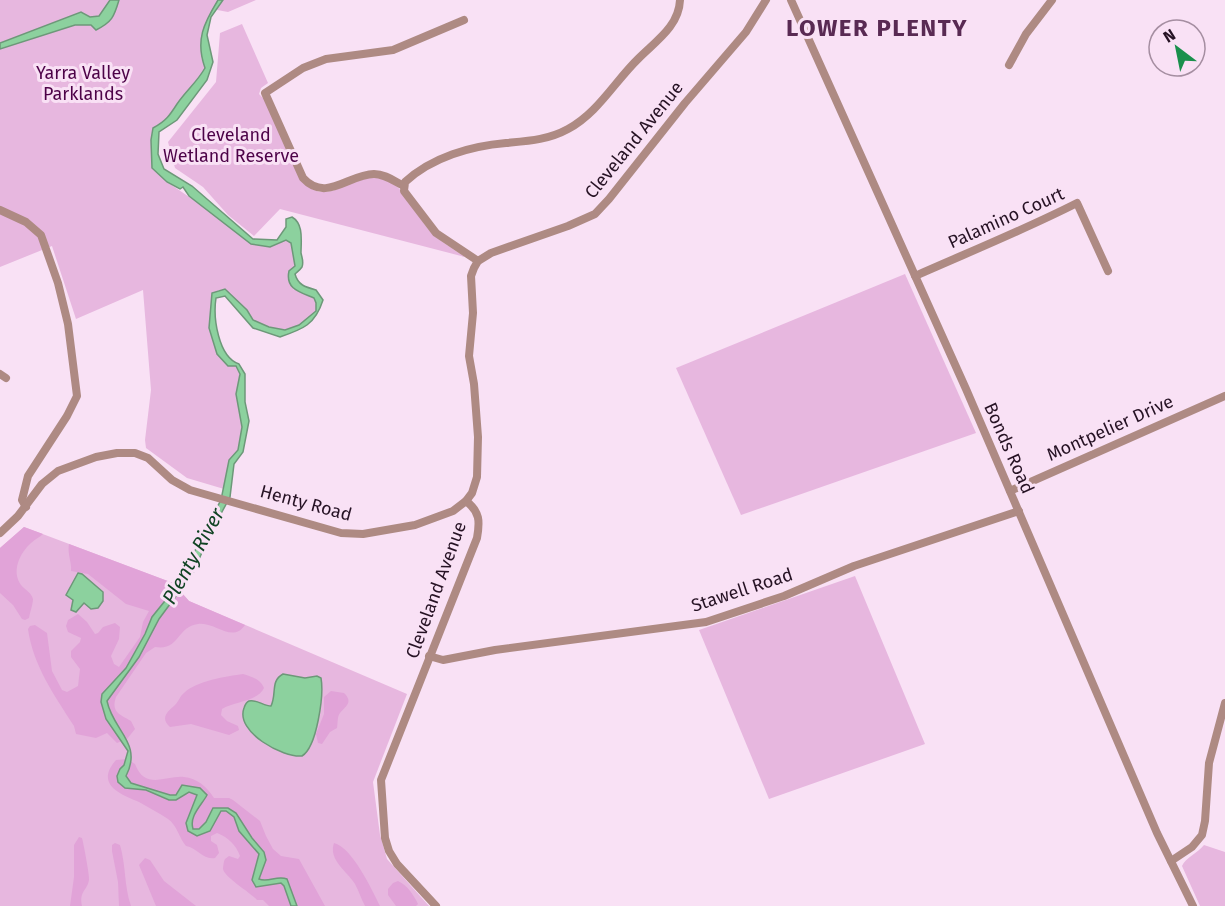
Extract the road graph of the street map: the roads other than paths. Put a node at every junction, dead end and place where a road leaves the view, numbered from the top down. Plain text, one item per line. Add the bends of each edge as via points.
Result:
1 (680, 0) edge
2 (768, 0) edge
3 (1052, 0) edge
4 (791, 1) edge
5 (464, 20) dead end
6 (1009, 65) dead end
7 (404, 186) junction
8 (0, 210) edge
9 (478, 261) junction
10 (1108, 271) dead end
11 (915, 276) junction
12 (1225, 396) edge
13 (1010, 491) junction
14 (466, 501) junction
15 (26, 507) junction
16 (1019, 511) junction
17 (0, 533) edge
18 (429, 656) junction
19 (1225, 703) edge
20 (1171, 861) junction
21 (436, 906) edge
22 (1193, 906) edge

1 - 7 street via 677,17 669,28 628,68 587,117 546,139 476,147 449,156 428,165
2 - 9 street, Cleveland Avenue via 746,32 595,214 491,252
3 - 6 street
4 - 11 street, Bonds Road
5 - 7 street via 393,50 326,59 303,68 265,93 309,184 335,188 363,175 376,174
7 - 9 street via 429,226
8 - 15 street via 26,222 41,235 68,324 77,396 28,476 22,500
9 - 14 street, Cleveland Avenue via 471,276 469,356 478,420 477,477
10 - 11 street, Palamino Court via 1077,203
11 - 13 street, Bonds Road
12 - 13 street, Montpelier Drive
13 - 16 street, Bonds Road
14 - 15 street, Henty Road via 453,511 400,529 341,533 190,490 148,458 117,453 58,471 42,484
14 - 18 street, Cleveland Avenue via 479,515 477,538
15 - 17 street, Henty Road
16 - 18 street, Stawell Road via 854,566 784,596 706,622 443,660
16 - 20 street, Bonds Road
18 - 21 street, Cleveland Avenue via 381,780 381,790 389,851
19 - 20 street via 1209,763 1202,835
20 - 22 street, Bonds Road

